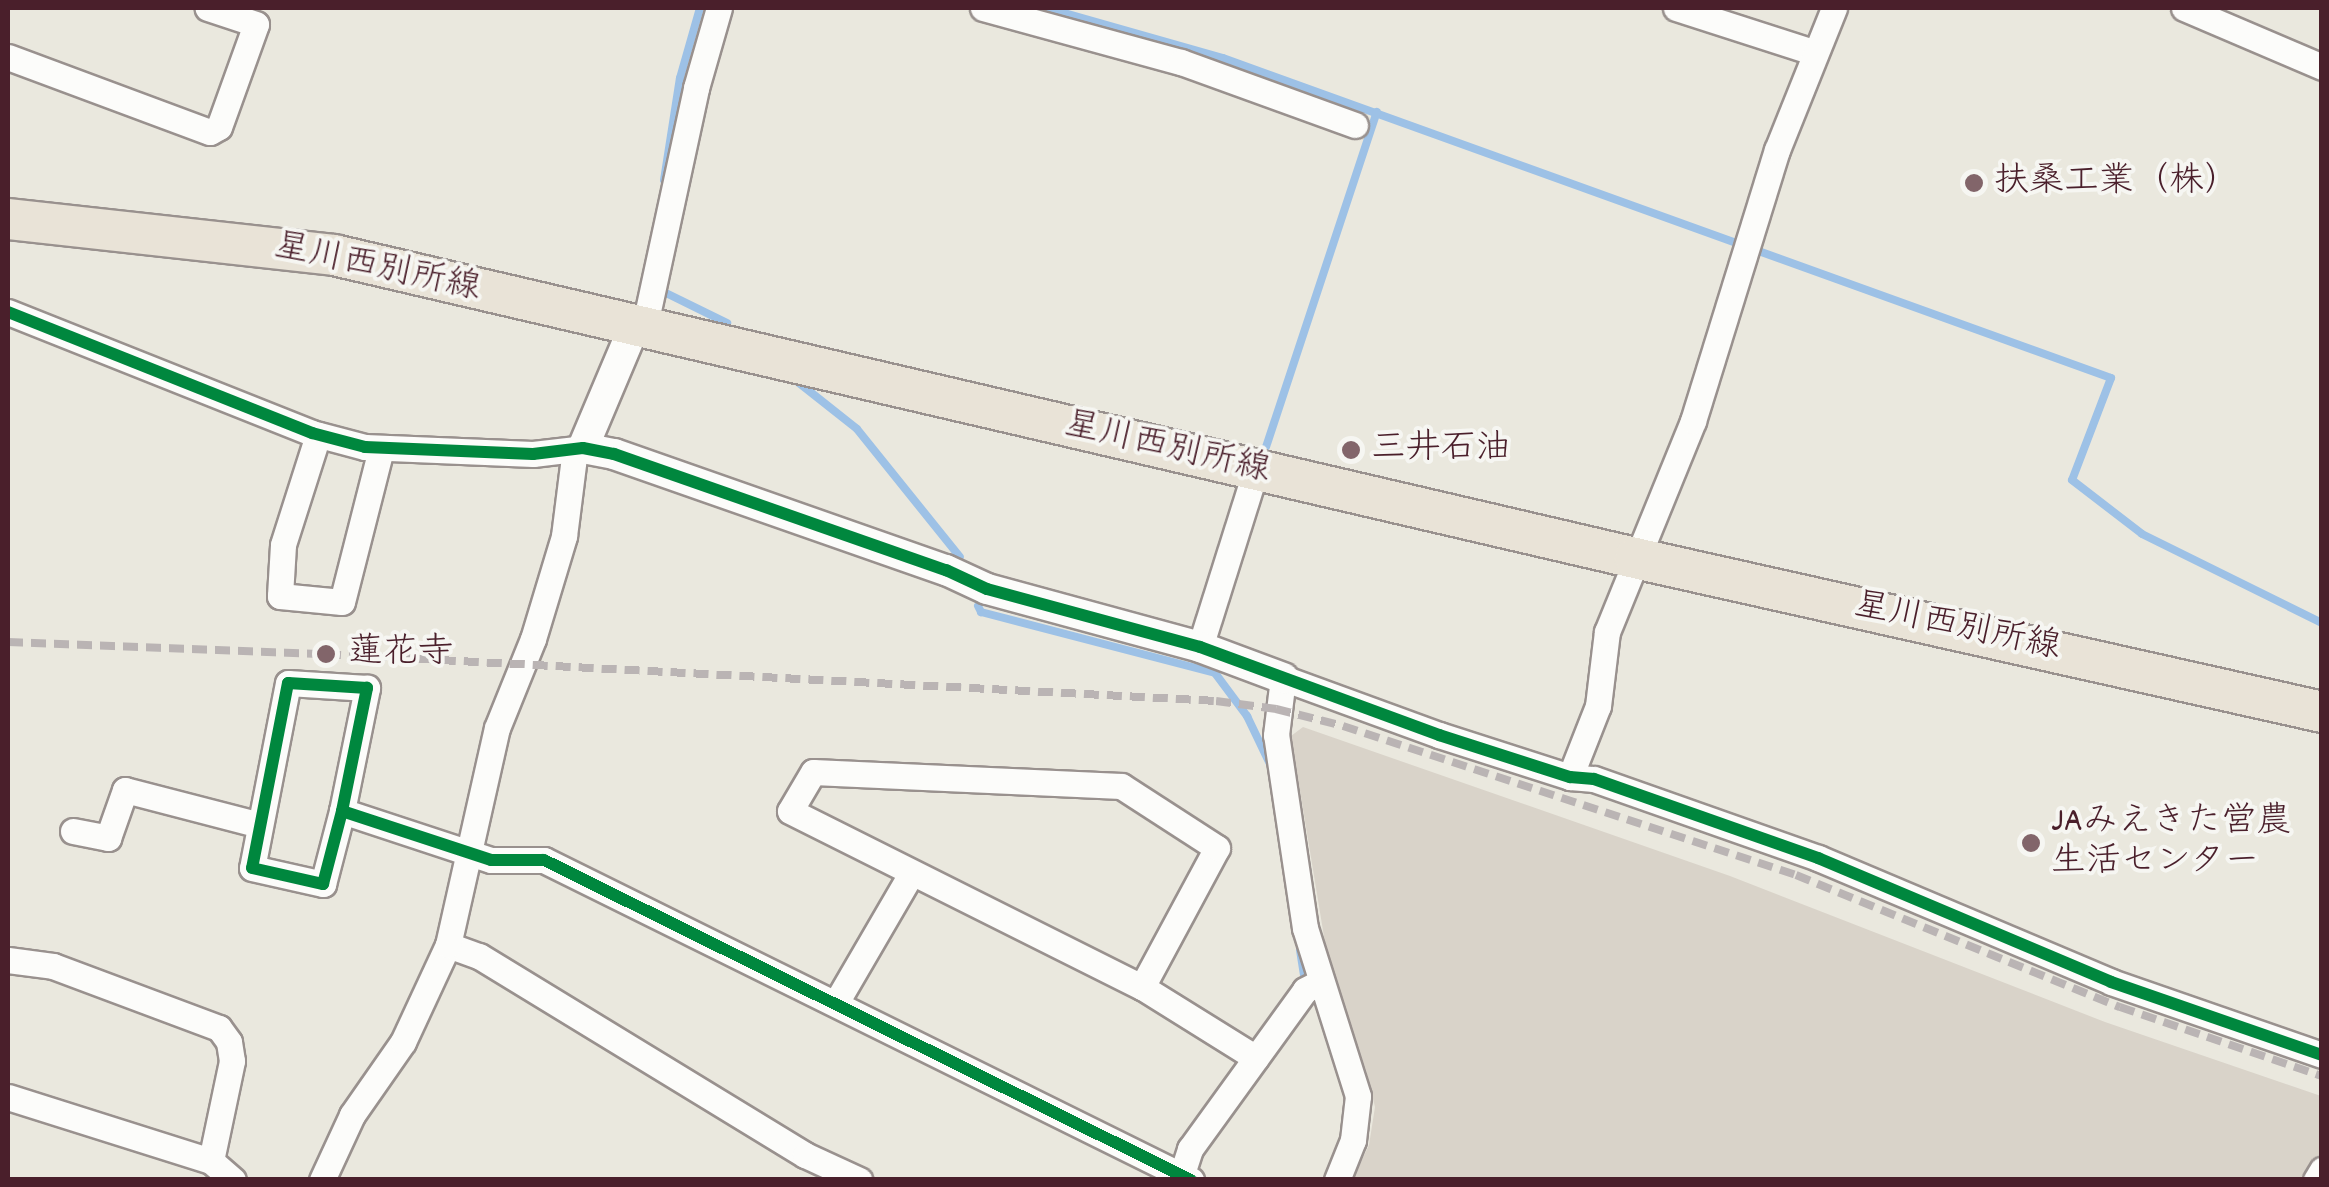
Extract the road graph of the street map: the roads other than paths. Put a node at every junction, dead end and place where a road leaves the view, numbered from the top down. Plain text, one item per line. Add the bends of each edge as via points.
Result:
1 (208, 8) edge
2 (719, 8) edge
3 (982, 8) edge
4 (1676, 8) edge
5 (1834, 8) edge
6 (2184, 8) edge
7 (1812, 52) junction
8 (8, 57) edge
9 (2322, 68) edge
10 (1355, 125) dead end
11 (8, 219) edge
12 (8, 312) edge
13 (639, 328) junction
14 (318, 435) junction
15 (579, 448) junction
16 (381, 449) junction
17 (1256, 469) junction
18 (1634, 558) junction
19 (1200, 647) junction
20 (1283, 678) junction
21 (2322, 712) edge
22 (1570, 777) junction
23 (342, 811) junction
24 (260, 825) junction
25 (73, 830) dead end
26 (466, 853) junction
27 (911, 874) junction
28 (448, 946) junction
29 (8, 960) edge
30 (1319, 983) junction
31 (1142, 987) junction
32 (837, 1002) junction
33 (2322, 1055) edge
34 (1256, 1058) junction
35 (8, 1097) edge
36 (211, 1162) junction
37 (2322, 1170) edge
38 (1184, 1178) edge
39 (233, 1180) edge
40 (322, 1180) edge
41 (858, 1180) edge
42 (1337, 1180) edge
43 (2316, 1180) edge

1 - 8 street via 256,24 219,127 210,132
2 - 13 street
3 - 10 street via 1181,62
4 - 7 street
5 - 7 street
6 - 9 street
7 - 18 street via 1694,421
11 - 13 main road, 星川西別所線 via 334,255
12 - 14 street
13 - 15 street
13 - 17 main road, 星川西別所線
14 - 16 street
14 - 16 street via 282,544 280,596 342,602
15 - 16 street via 532,454
15 - 19 street via 614,454 986,589
15 - 26 street via 564,536 533,639 496,728
17 - 18 main road, 星川西別所線
17 - 19 street
18 - 21 main road, 星川西別所線
18 - 22 street via 1607,632 1598,706
19 - 20 street
20 - 22 street
20 - 30 street via 1276,735
22 - 33 street via 1594,779 1818,858 2111,982
23 - 24 street via 323,884 252,868
23 - 24 street via 367,688 288,683
23 - 26 street
24 - 25 street via 125,790 108,838
26 - 28 street
26 - 32 street via 544,860
27 - 31 street
27 - 31 street via 790,810 813,772 1121,786 1217,848
27 - 32 street
28 - 40 street via 403,1042 352,1115
28 - 41 street via 479,956
29 - 36 street via 52,966 219,1028 232,1061
30 - 34 street via 1305,990
30 - 42 street via 1358,1096 1354,1140
31 - 34 street
32 - 38 street
34 - 38 street via 1190,1149
35 - 36 street
36 - 39 street
37 - 43 street

